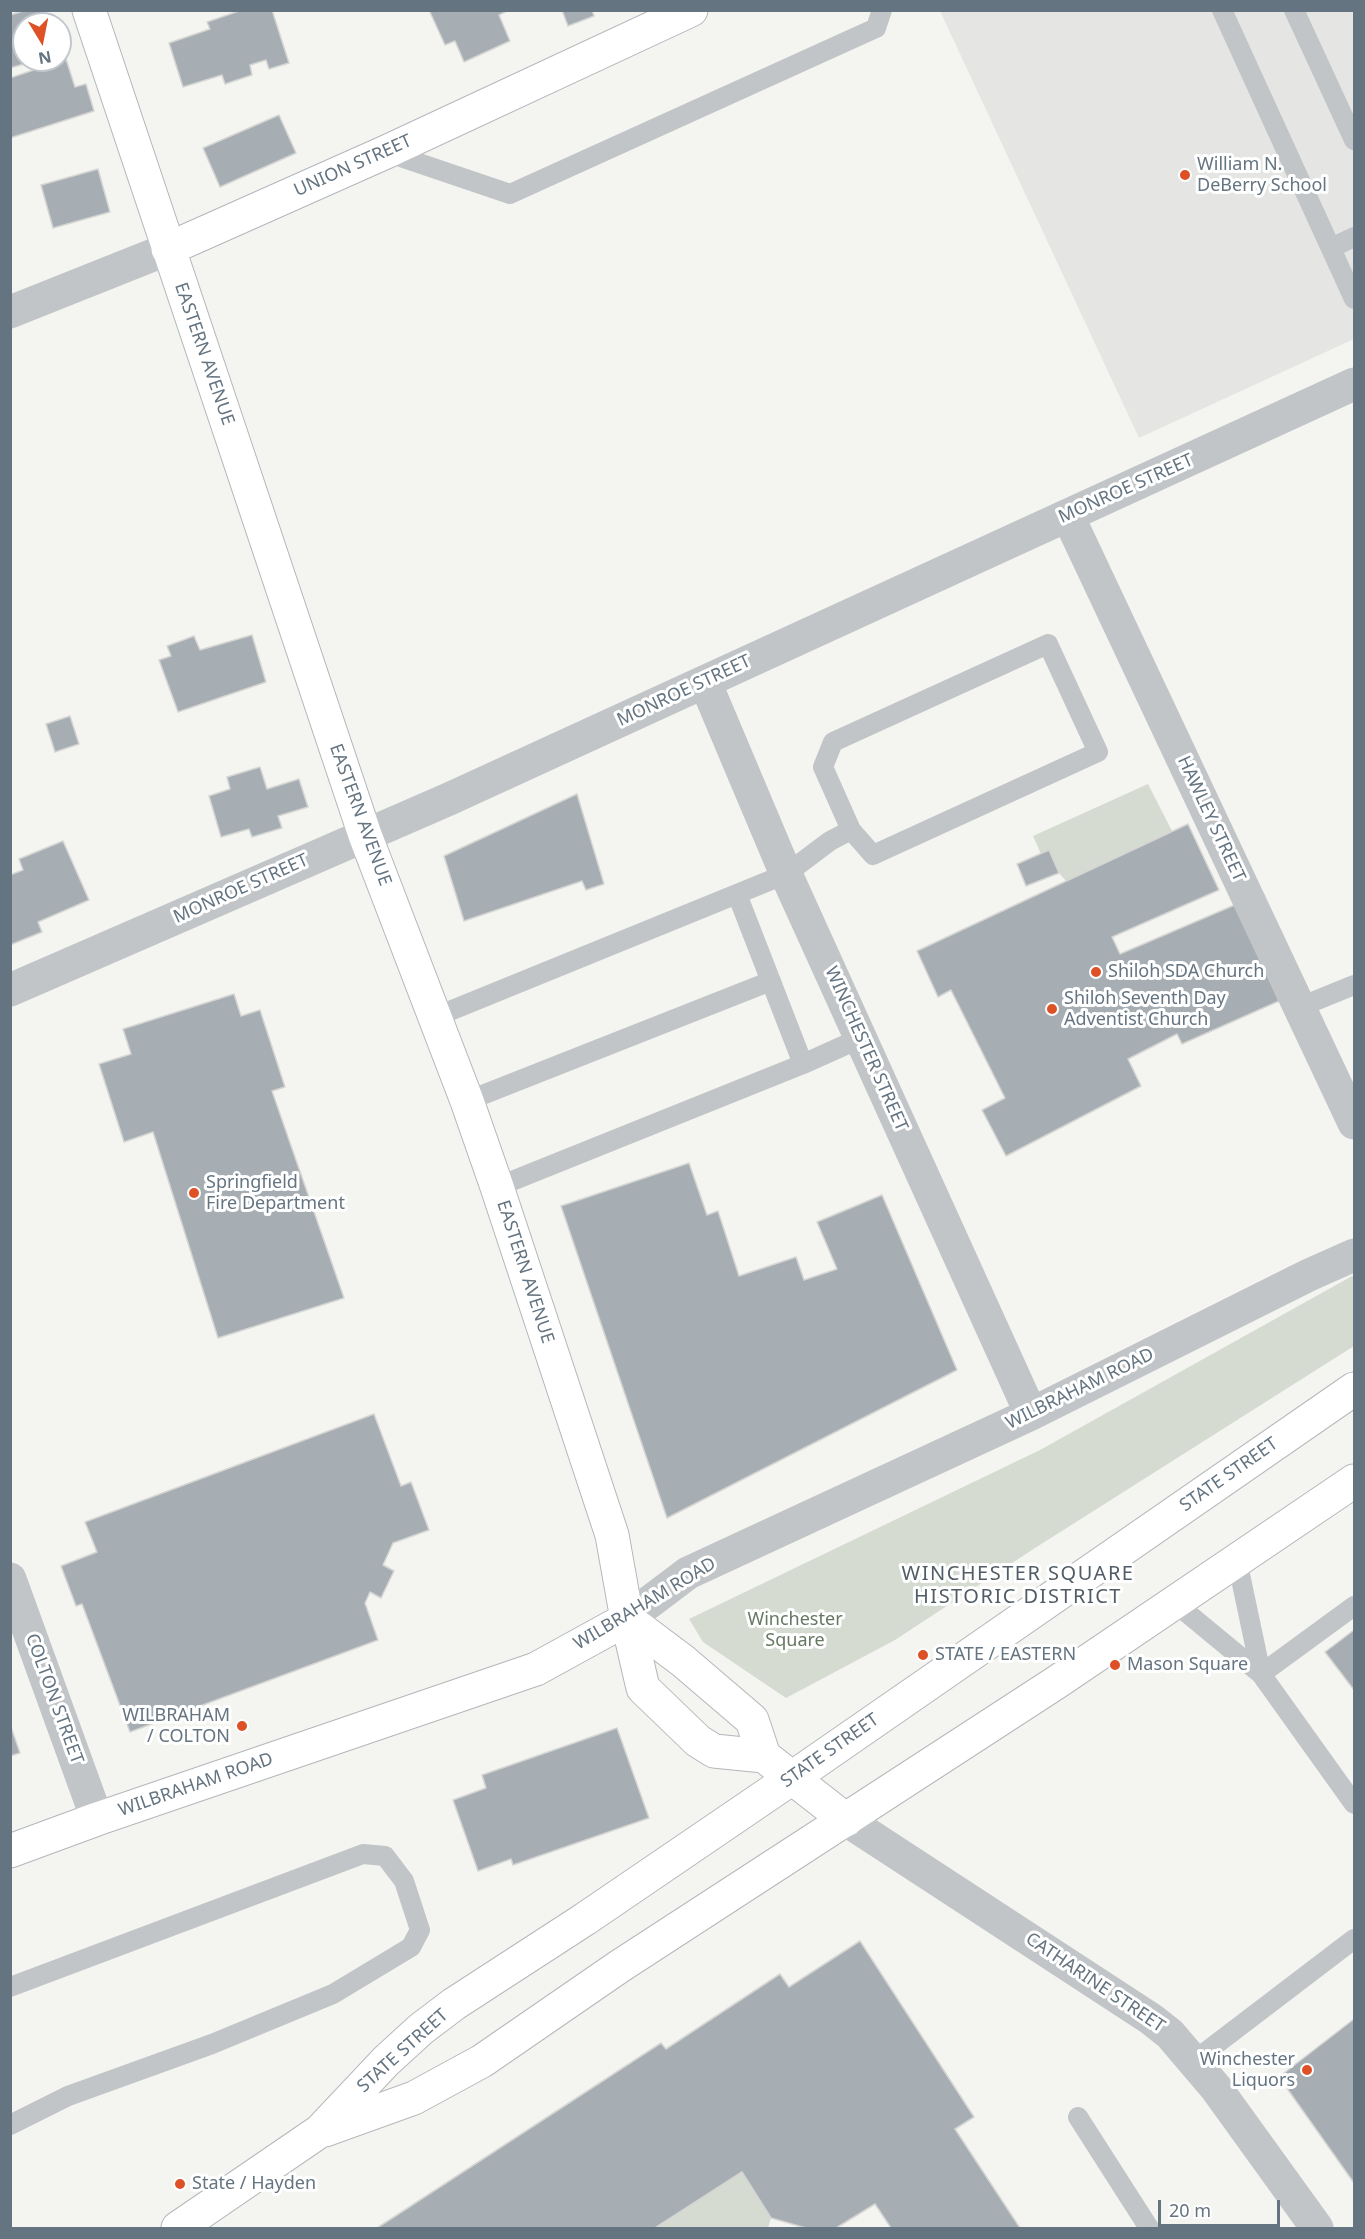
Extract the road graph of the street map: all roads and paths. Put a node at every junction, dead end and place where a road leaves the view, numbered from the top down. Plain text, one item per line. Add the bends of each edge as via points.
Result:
1 (89, 10) edge
2 (691, 10) edge
3 (882, 10) edge
4 (1222, 10) edge
5 (1294, 10) edge
6 (1354, 140) edge
7 (386, 152) junction
8 (1354, 237) edge
9 (1331, 248) junction
10 (168, 249) junction
11 (1354, 299) edge
12 (10, 312) edge
13 (1354, 384) edge
14 (1068, 516) junction
15 (705, 682) junction
16 (851, 830) junction
17 (365, 835) junction
18 (786, 874) junction
19 (737, 894) junction
20 (771, 981) junction
21 (1354, 985) edge
22 (10, 990) edge
23 (1300, 1007) junction
24 (435, 1017) junction
25 (861, 1038) junction
26 (802, 1064) junction
27 (467, 1101) junction
28 (1354, 1123) edge
29 (497, 1187) junction
30 (1354, 1255) edge
31 (1354, 1389) edge
32 (1031, 1414) junction
33 (1354, 1482) edge
34 (1237, 1560) junction
35 (10, 1579) edge
36 (1175, 1603) junction
37 (1354, 1606) edge
38 (627, 1619) junction
39 (1261, 1674) junction
40 (764, 1756) junction
41 (792, 1778) junction
42 (1354, 1804) edge
43 (97, 1819) junction
44 (846, 1820) junction
45 (10, 1851) edge
46 (1354, 1939) edge
47 (10, 1987) edge
48 (1194, 2061) junction
49 (1078, 2117) dead end
50 (10, 2125) edge
51 (320, 2131) junction
52 (178, 2229) edge
53 (1149, 2229) edge
54 (1317, 2229) edge

1 - 10 main road, EASTERN AVENUE
2 - 7 main road, UNION STREET
3 - 7 lane via 876,28 510,194
4 - 9 lane
5 - 6 lane
7 - 10 main road, UNION STREET
8 - 9 lane
9 - 11 lane
10 - 12 street, UNION STREET
10 - 17 main road, EASTERN AVENUE
13 - 14 street, MONROE STREET
14 - 15 street, MONROE STREET
14 - 23 street, HAWLEY STREET
15 - 17 street, MONROE STREET
15 - 18 street, WINCHESTER STREET
16 - 16 lane via 873,855 1098,752 1048,644 832,742 823,767
16 - 18 lane
17 - 22 street, MONROE STREET
17 - 24 main road, EASTERN AVENUE
18 - 19 lane
18 - 25 street, WINCHESTER STREET
19 - 20 lane
19 - 24 lane
20 - 26 lane
20 - 27 lane
21 - 23 lane
23 - 28 street, HAWLEY STREET
24 - 27 main road, EASTERN AVENUE
25 - 26 lane
25 - 32 street, WINCHESTER STREET
26 - 29 lane
27 - 29 main road, EASTERN AVENUE
29 - 38 main road, EASTERN AVENUE via 612,1535
30 - 32 street, WILBRAHAM ROAD
31 - 41 main road, STATE STREET
32 - 38 street, WILBRAHAM ROAD via 688,1573
33 - 34 main road, STATE STREET
34 - 36 main road, STATE STREET
34 - 39 lane
35 - 43 street, COLTON STREET
36 - 39 lane
36 - 44 main road, STATE STREET
37 - 39 lane
38 - 40 main road via 752,1720
38 - 40 main road, EASTERN AVENUE via 643,1688 698,1741 714,1751
38 - 43 main road, WILBRAHAM ROAD via 536,1669
39 - 42 lane
40 - 41 main road
41 - 44 main road
41 - 51 main road, STATE STREET via 454,2004 386,2061
43 - 45 main road, WILBRAHAM ROAD
44 - 48 street, CATHARINE STREET via 1151,2019
44 - 51 main road, STATE STREET via 620,1966 482,2061 414,2098
46 - 48 lane
47 - 50 lane via 363,1854 385,1856 404,1881 420,1930 411,1947 333,1994 212,2044 68,2096
48 - 54 street, CATHARINE STREET
49 - 53 lane
51 - 52 main road, STATE STREET

